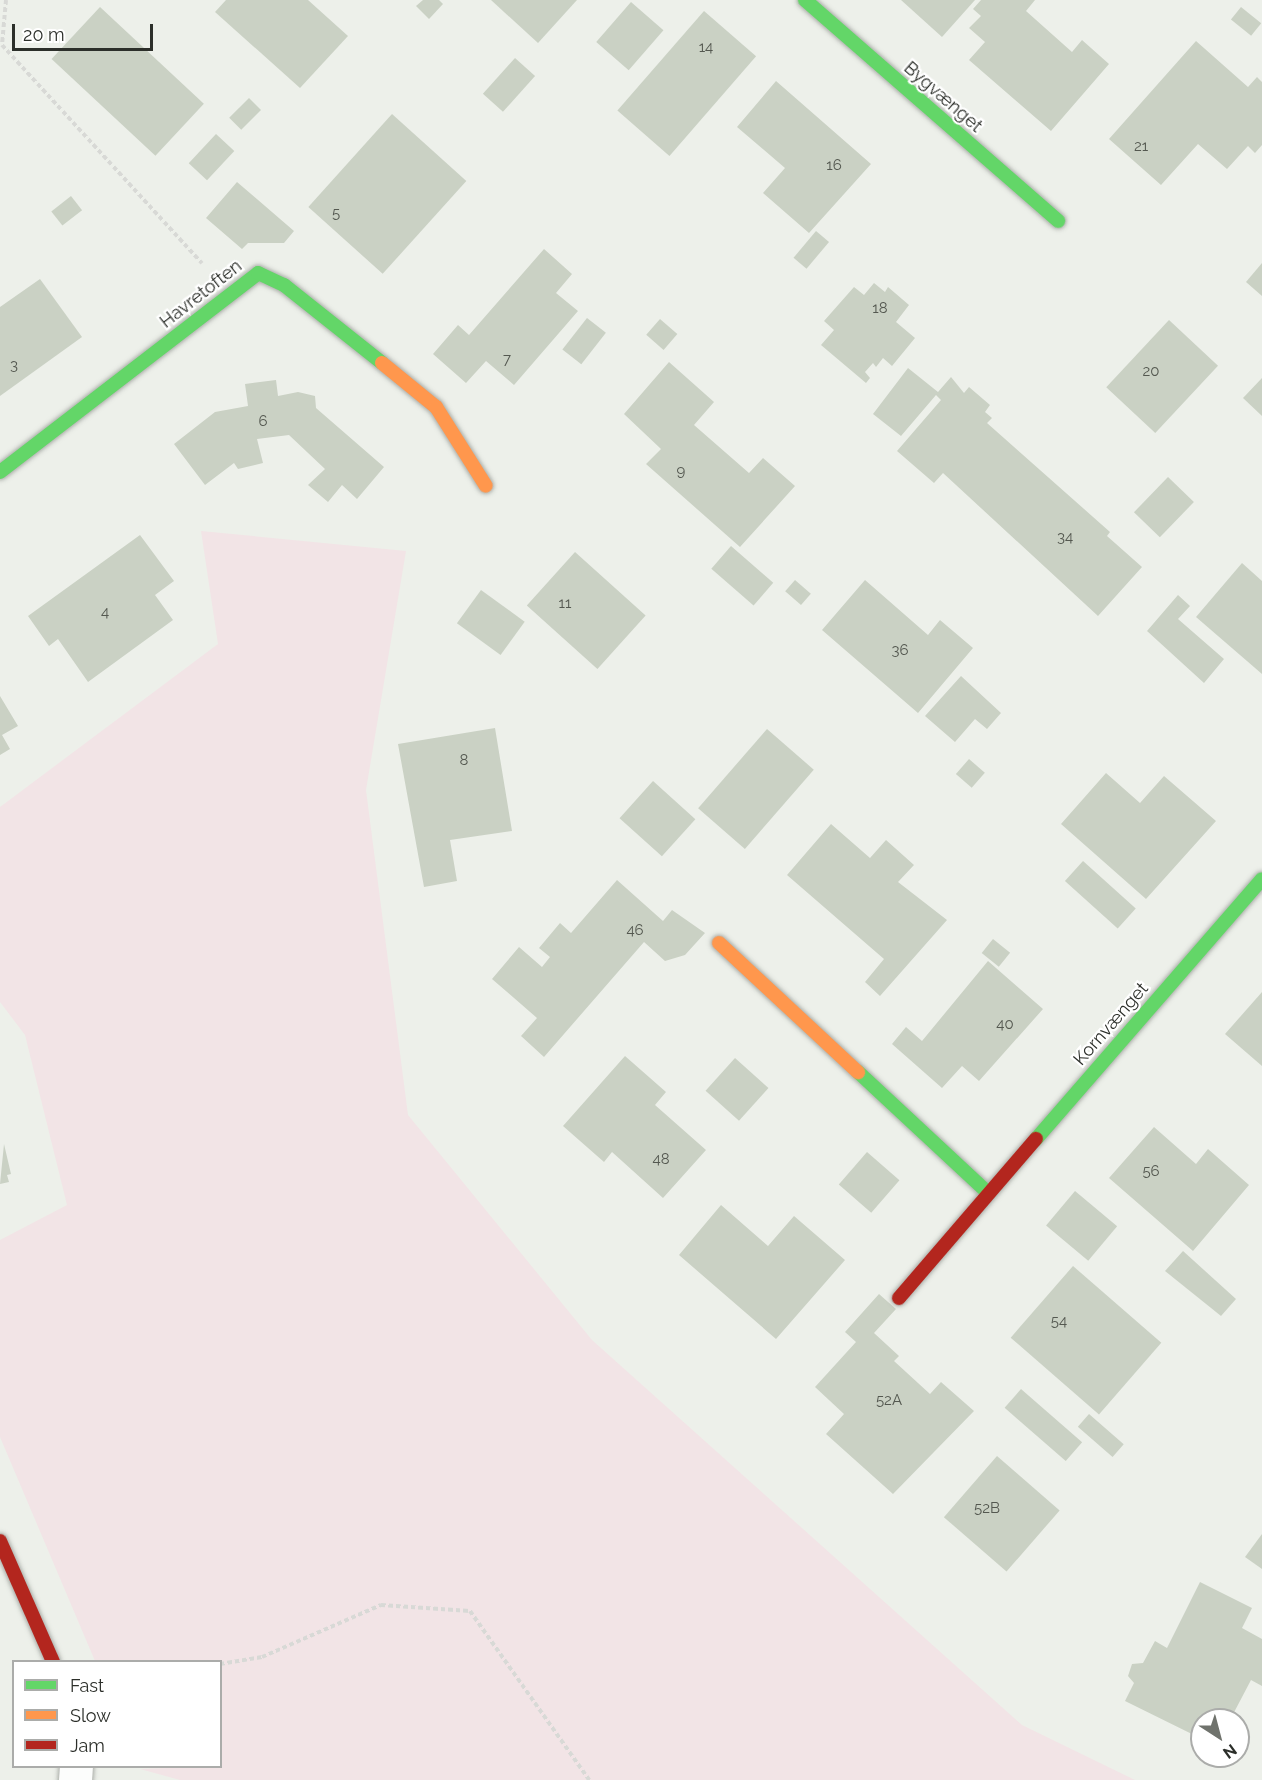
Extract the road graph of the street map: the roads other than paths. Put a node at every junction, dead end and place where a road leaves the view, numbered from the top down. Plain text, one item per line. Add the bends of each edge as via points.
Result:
1 (805, 0) edge
2 (1058, 221) dead end
3 (0, 472) edge
4 (486, 486) dead end
5 (1262, 879) edge
6 (718, 943) dead end
7 (987, 1192) junction
8 (898, 1298) dead end
9 (0, 1541) edge
10 (52, 1660) edge

1 - 2 street, Bygvænget
3 - 4 street, Havretoften via 258,273 284,285 436,407
5 - 7 street, Kornvænget
6 - 7 street
7 - 8 street, Kornvænget
9 - 10 street

